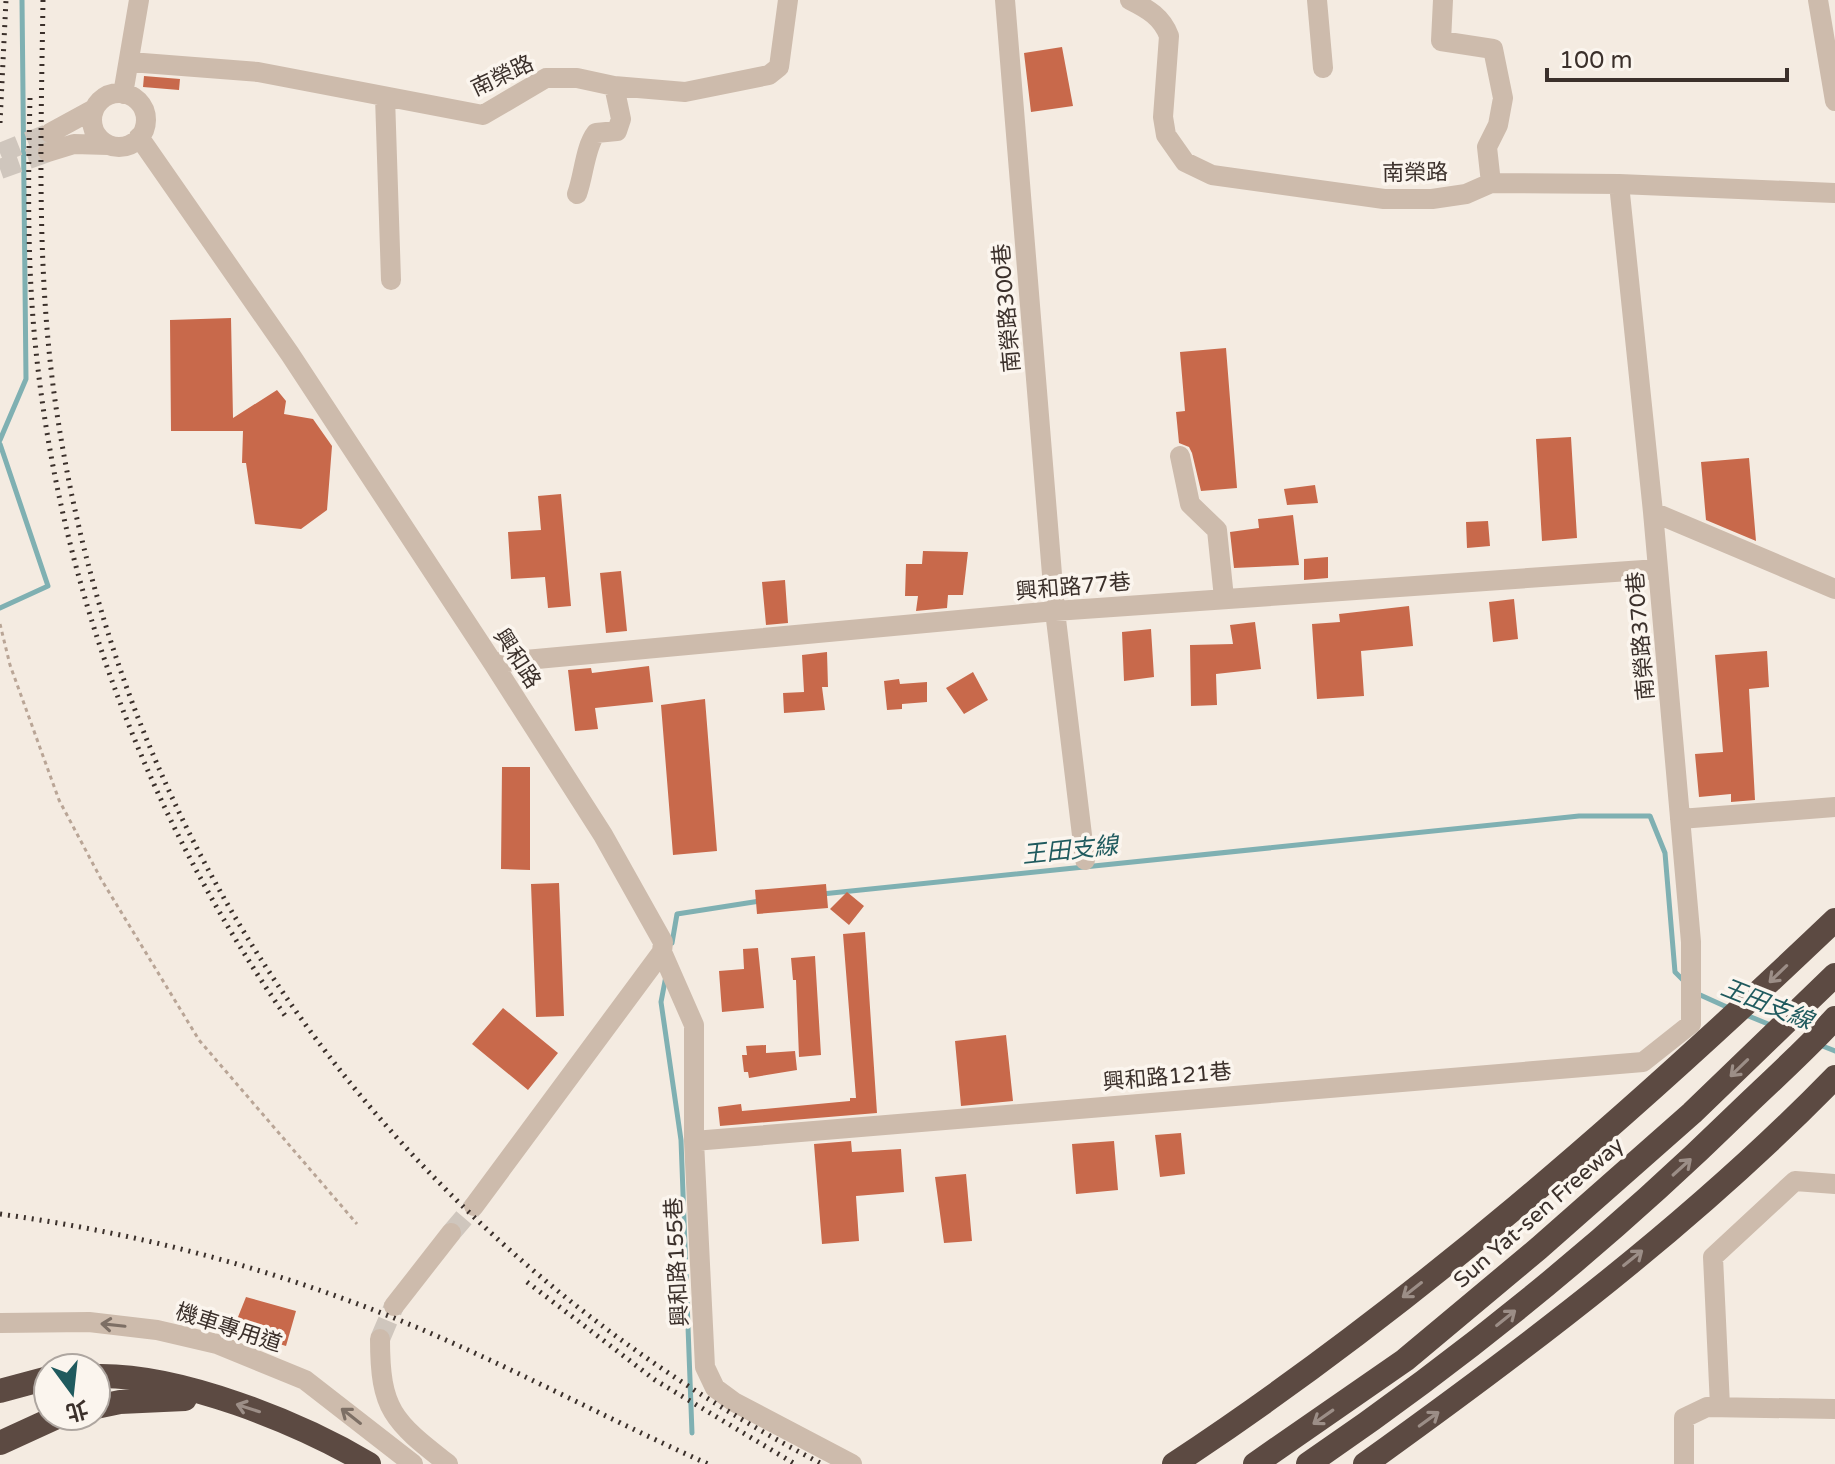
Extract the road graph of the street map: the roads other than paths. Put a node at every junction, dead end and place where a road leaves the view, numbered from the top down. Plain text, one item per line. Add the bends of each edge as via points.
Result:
1 (139, 0) edge
2 (1005, 0) edge
3 (1130, 0) edge
4 (1317, 0) edge
5 (1443, 0) edge
6 (1818, 0) edge
7 (783, 2) edge
8 (130, 62) junction
9 (1323, 68) dead end
10 (614, 86) junction
11 (123, 94) junction
12 (385, 97) junction
13 (1835, 101) edge
14 (94, 109) junction
15 (139, 137) junction
16 (108, 145) junction
17 (1491, 183) junction
18 (1619, 184) junction
19 (1835, 193) edge
20 (577, 194) dead end
21 (391, 280) dead end
22 (1180, 456) dead end
23 (1653, 512) junction
24 (1658, 569) junction
25 (1835, 589) edge
26 (1224, 598) junction
27 (1055, 611) junction
28 (493, 663) junction
29 (1835, 807) edge
30 (1680, 819) junction
31 (1085, 860) dead end
32 (1835, 920) edge
33 (662, 952) junction
34 (1835, 975) edge
35 (674, 979) joint
36 (1835, 1018) edge
37 (1643, 1062) joint
38 (1835, 1077) edge
39 (694, 1141) junction
40 (1835, 1184) edge
41 (474, 1206) tunnel mouth
42 (451, 1233) tunnel mouth
43 (394, 1306) tunnel mouth
44 (0, 1323) edge
45 (380, 1339) tunnel mouth
46 (112, 1377) edge
47 (32, 1382) edge
48 (0, 1391) edge
49 (216, 1397) junction
50 (112, 1404) edge
51 (1720, 1406) junction
52 (1835, 1409) edge
53 (32, 1428) edge
54 (0, 1443) edge
55 (369, 1464) edge
56 (413, 1464) edge
57 (448, 1464) edge
58 (852, 1464) edge
59 (1174, 1464) edge
60 (1255, 1464) edge
61 (1308, 1464) edge
62 (1365, 1464) edge
63 (1684, 1464) edge

1 - 8 street
2 - 27 street, 南榮路300巷
3 - 17 street, 南榮路 via 1150,10 1169,36 1163,117 1173,148 1185,162 1212,175 1384,199 1444,198
4 - 9 street
5 - 17 street via 1441,41 1493,49 1498,65 1503,98 1487,147
6 - 13 street
7 - 10 street, 南榮路 via 779,67 769,75 685,92
8 - 11 street
8 - 12 street, 南榮路 via 258,72
10 - 12 street, 南榮路 via 546,78 483,115
10 - 20 street via 621,119 617,131 596,133 589,143
11 - 14 street via 106,97
11 - 15 street via 142,107 146,123
12 - 21 street
14 - 16 street via 96,134
14 - 16 street via 49,142
15 - 16 street via 125,146
15 - 28 street, 興和路 via 290,354
17 - 18 street, 南榮路
18 - 19 street, 南榮路
18 - 23 street, 南榮路370巷
22 - 26 street via 1190,504 1217,530
23 - 24 street, 南榮路370巷
23 - 25 street
24 - 26 street, 興和路77巷
24 - 30 street, 南榮路370巷
26 - 27 street, 興和路77巷
27 - 28 street, 興和路77巷
27 - 31 street, 南榮路300巷
28 - 33 street, 興和路 via 644,903 660,931
29 - 30 street
30 - 37 street, 南榮路370巷 via 1691,942 1691,1024
32 -> 59 highway via 1592,1142 1455,1257 1345,1344
33 - 35 street, 興和路
33 - 41 street
34 -> 60 highway, Sun Yat-sen Freeway via 1692,1113 1539,1248 1405,1360
35 - 39 street, 興和路155巷 via 694,1025
61 -> 36 highway via 1418,1389 1582,1257
37 - 39 street, 興和路121巷
62 -> 38 highway via 1454,1400 1730,1179
39 - 58 street, 興和路155巷 via 705,1367 715,1388
40 - 51 street via 1795,1181 1713,1257
42 - 43 street
56 -> 44 street, 機車專用道 via 305,1380 217,1344 89,1322
45 - 57 street via 380,1380 387,1404 407,1432
46 - 49 highway
47 - 48 highway
49 - 50 highway
55 -> 49 highway via 279,1418
51 - 52 street
51 - 63 street via 1684,1418
53 - 54 highway

